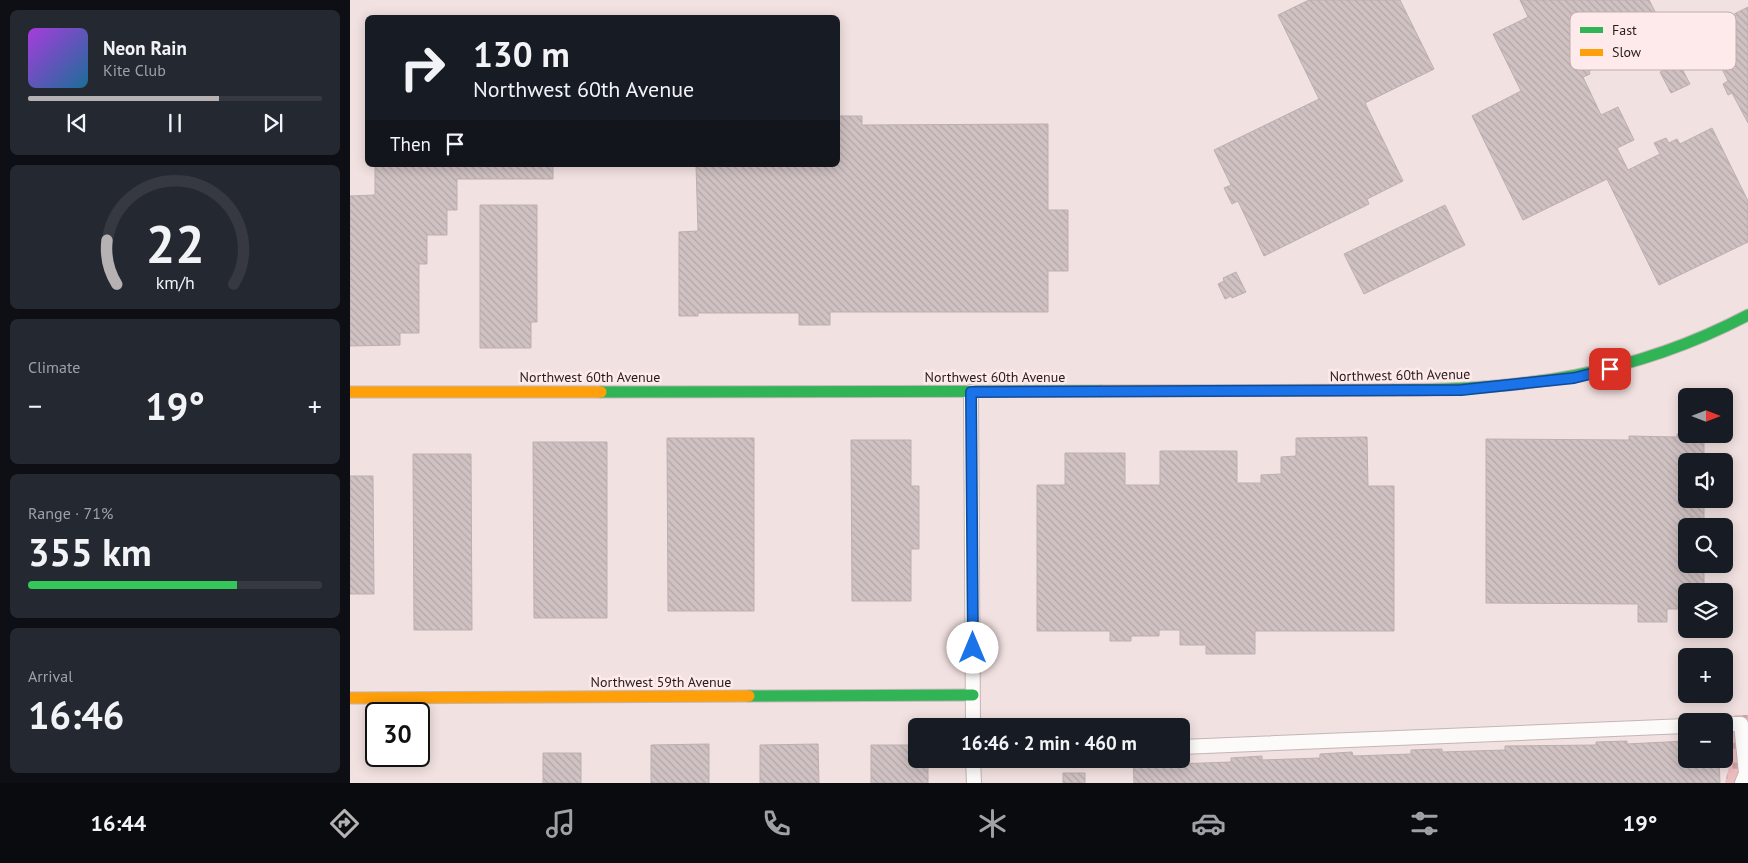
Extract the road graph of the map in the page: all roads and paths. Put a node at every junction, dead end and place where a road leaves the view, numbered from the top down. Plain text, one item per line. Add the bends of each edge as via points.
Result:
1 (1748, 315) edge
2 (350, 392) edge
3 (971, 392) junction
4 (973, 695) junction
5 (350, 698) edge
6 (973, 718) edge
7 (1733, 724) edge
8 (1678, 726) edge
9 (1190, 747) edge
10 (974, 768) edge
11 (974, 783) edge
12 (1742, 783) edge

1 - 3 street, Northwest 60th Avenue via 1675,350 1574,378 1506,387
2 - 3 street, Northwest 60th Avenue
3 - 4 street
4 - 5 street, Northwest 59th Avenue
4 - 6 street
7 - 12 street via 1741,724 1746,773
8 - 9 street
10 - 11 street

